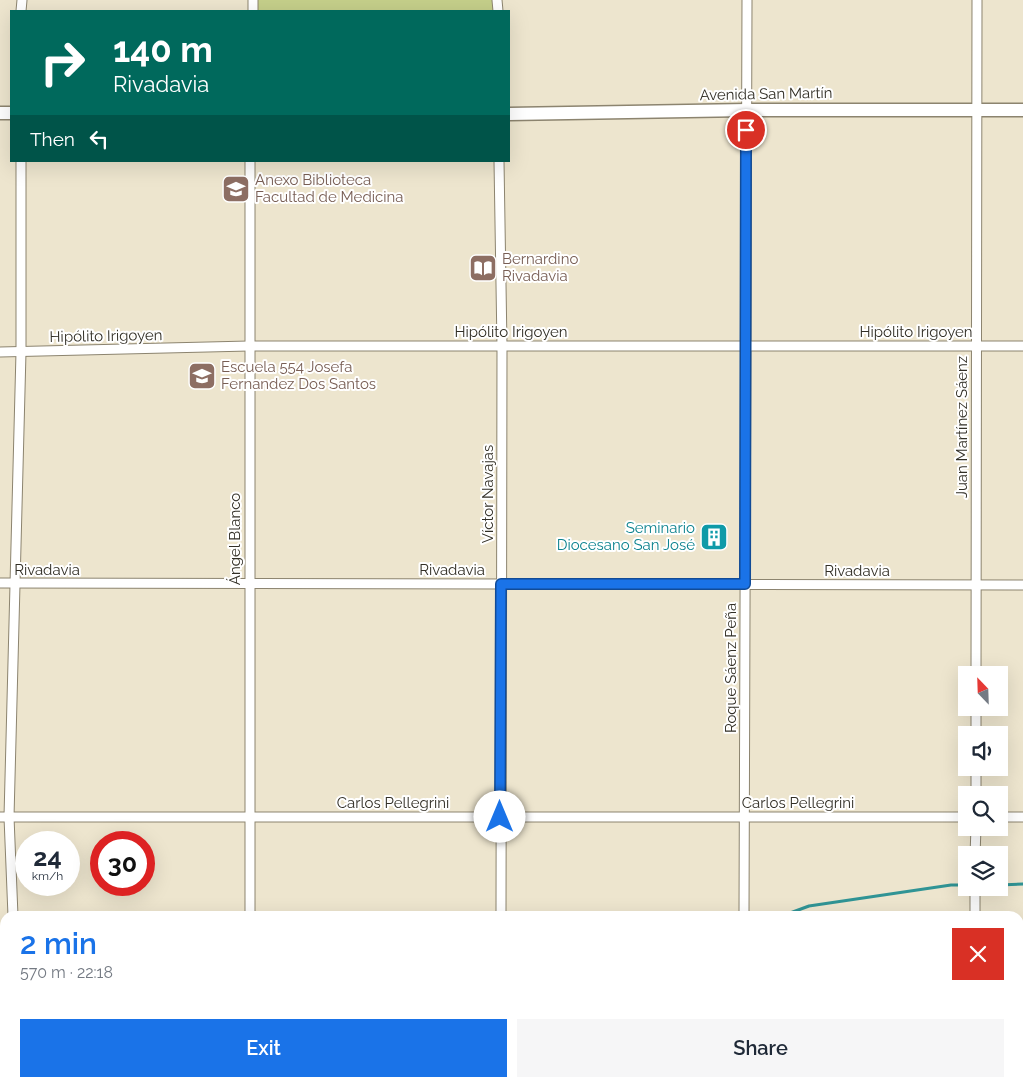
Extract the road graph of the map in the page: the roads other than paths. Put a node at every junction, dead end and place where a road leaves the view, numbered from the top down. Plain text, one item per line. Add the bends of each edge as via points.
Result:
1 (747, 0) edge
2 (977, 0) edge
3 (976, 108) junction
4 (746, 110) junction
5 (1023, 110) edge
6 (510, 114) edge
7 (21, 162) edge
8 (250, 162) edge
9 (499, 162) edge
10 (249, 346) junction
11 (502, 346) junction
12 (746, 346) junction
13 (976, 346) junction
14 (1023, 346) edge
15 (0, 352) edge
16 (21, 352) junction
17 (0, 583) edge
18 (13, 583) junction
19 (249, 584) junction
20 (501, 584) junction
21 (745, 584) junction
22 (976, 585) junction
23 (1023, 585) edge
24 (976, 666) edge
25 (4, 817) edge
26 (248, 817) junction
27 (500, 817) junction
28 (744, 817) junction
29 (958, 817) edge
30 (1008, 817) edge
31 (1023, 817) edge
32 (975, 896) edge
33 (13, 911) edge
34 (250, 911) edge
35 (501, 911) edge
36 (744, 911) edge
37 (975, 911) edge

1 - 4 street, Roque Sáenz Peña
2 - 3 street, Juan Martínez Sáenz
3 - 4 main road, Avenida San Martín
3 - 5 main road, Avenida San Martín
3 - 13 street, Juan Martínez Sáenz
4 - 6 main road, Avenida San Martín
4 - 12 street, Roque Sáenz Peña
7 - 16 street
8 - 10 street, Ángel Blanco
9 - 11 street, Víctor Navajas
10 - 11 street, Hipólito Irigoyen
10 - 16 street, Hipólito Irigoyen
10 - 19 street, Ángel Blanco
11 - 12 street, Hipólito Irigoyen
11 - 20 street, Víctor Navajas
12 - 13 street, Hipólito Irigoyen
12 - 21 street, Roque Sáenz Peña
13 - 14 street, Hipólito Irigoyen
13 - 22 street, Juan Martínez Sáenz
15 - 16 street, Hipólito Irigoyen
16 - 18 street
17 - 18 street, Rivadavia
18 - 19 street, Rivadavia
18 - 25 street
19 - 20 street, Rivadavia
19 - 26 street, Ángel Blanco
20 - 21 street, Rivadavia
20 - 27 street, Víctor Navajas
21 - 22 street, Rivadavia
21 - 28 street, Roque Sáenz Peña
22 - 23 street, Rivadavia
22 - 24 street, Juan Martínez Sáenz
25 - 26 street, Carlos Pellegrini
25 - 33 street
26 - 27 street, Carlos Pellegrini
26 - 34 street, Ángel Blanco
27 - 28 street, Carlos Pellegrini
27 - 35 street, Víctor Navajas
28 - 29 street, Carlos Pellegrini
28 - 36 street, Roque Sáenz Peña
30 - 31 street
32 - 37 street

